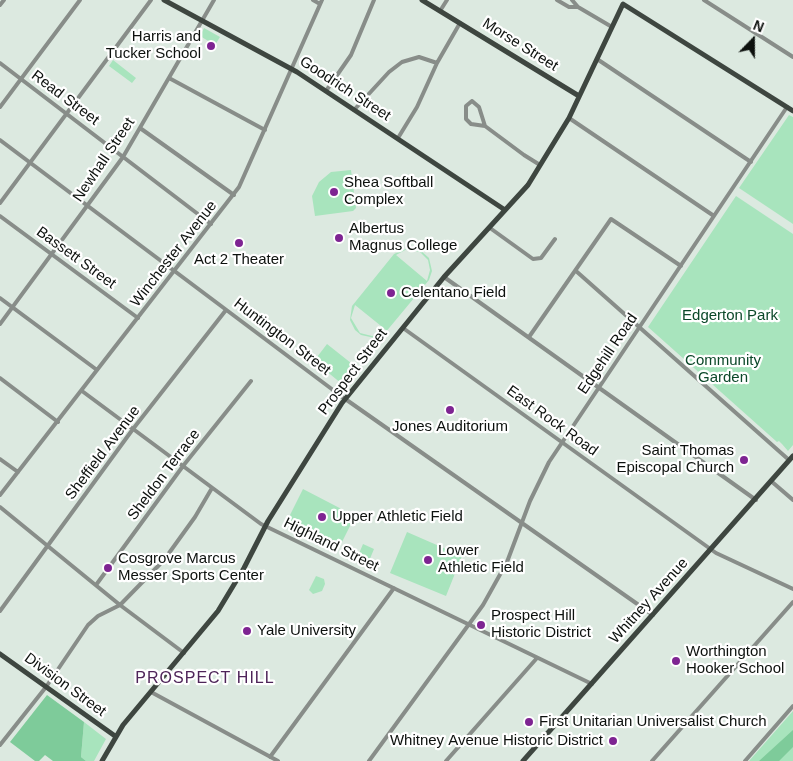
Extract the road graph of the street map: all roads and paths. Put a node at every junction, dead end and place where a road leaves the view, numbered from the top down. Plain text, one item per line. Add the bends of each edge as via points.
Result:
1 (4, 0) edge
2 (80, 0) edge
3 (151, 0) edge
4 (164, 0) edge
5 (214, 0) edge
6 (313, 0) edge
7 (374, 0) edge
8 (422, 0) edge
9 (447, 0) edge
10 (557, 0) edge
11 (572, 0) edge
12 (704, 0) edge
13 (321, 2) edge
14 (624, 2) edge
15 (0, 5) edge
16 (578, 7) junction
17 (440, 11) junction
18 (202, 20) junction
19 (460, 23) junction
20 (612, 27) junction
21 (793, 57) edge
22 (597, 59) junction
23 (0, 63) edge
24 (437, 63) junction
25 (292, 69) junction
26 (169, 78) junction
27 (21, 79) junction
28 (326, 91) junction
29 (579, 96) junction
30 (0, 107) edge
31 (787, 107) junction
32 (354, 110) junction
33 (793, 111) edge
34 (66, 114) junction
35 (569, 118) junction
36 (485, 126) junction
37 (140, 128) junction
38 (265, 130) junction
39 (398, 138) junction
40 (0, 140) edge
41 (123, 157) junction
42 (30, 162) junction
43 (751, 162) junction
44 (540, 165) junction
45 (234, 195) junction
46 (0, 204) edge
47 (88, 205) junction
48 (505, 210) junction
49 (0, 216) edge
50 (714, 216) junction
51 (211, 224) junction
52 (490, 228) junction
53 (555, 239) dead end
54 (52, 254) junction
55 (680, 266) junction
56 (175, 270) junction
57 (576, 271) junction
58 (444, 277) junction
59 (0, 298) edge
60 (12, 307) junction
61 (226, 310) junction
62 (138, 318) junction
63 (0, 324) edge
64 (639, 327) junction
65 (402, 328) junction
66 (530, 338) junction
67 (98, 370) junction
68 (0, 378) edge
69 (251, 381) dead end
70 (598, 387) junction
71 (82, 391) junction
72 (345, 399) junction
73 (58, 422) junction
74 (134, 429) junction
75 (562, 442) junction
76 (791, 458) edge
77 (0, 459) edge
78 (183, 466) junction
79 (18, 472) junction
80 (771, 481) junction
81 (212, 488) junction
82 (0, 495) edge
83 (756, 500) junction
84 (793, 500) edge
85 (0, 507) edge
86 (522, 522) junction
87 (265, 526) junction
88 (48, 546) junction
89 (712, 550) junction
90 (96, 585) junction
91 (394, 588) junction
92 (793, 589) edge
93 (793, 602) edge
94 (120, 605) junction
95 (0, 611) edge
96 (654, 615) junction
97 (470, 625) junction
98 (184, 653) junction
99 (0, 654) edge
100 (537, 658) junction
101 (592, 684) junction
102 (46, 687) junction
103 (152, 692) junction
104 (793, 706) edge
105 (115, 736) junction
106 (0, 745) edge
107 (270, 757) junction
108 (102, 761) edge
109 (278, 761) edge
110 (369, 761) edge
111 (446, 761) edge
112 (523, 761) edge
113 (652, 761) edge
114 (744, 761) edge

1 - 15 street
2 - 27 street
3 - 34 street
4 - 18 main road, Goodrich Street
5 - 18 street, Newhall Street
6 - 13 street
7 - 28 street via 351,55
8 - 17 main road, Morse Street
9 - 17 street
10 - 16 street via 569,7
11 - 16 street
12 - 21 street
13 - 25 street, Winchester Avenue
14 - 20 main road, Prospect Street
14 - 31 main road
16 - 20 street
17 - 19 main road, Morse Street
18 - 25 main road, Goodrich Street
18 - 26 street, Newhall Street
19 - 24 street
19 - 29 main road, Morse Street
20 - 22 main road, Prospect Street
22 - 29 main road, Prospect Street
22 - 43 street
23 - 27 street, Read Street
24 - 32 street via 419,57 405,60 389,72
24 - 39 street via 417,107
25 - 28 main road, Goodrich Street
25 - 38 street, Winchester Avenue
26 - 37 street, Newhall Street
26 - 38 street
27 - 30 street
27 - 34 street, Read Street
28 - 32 main road, Goodrich Street
29 - 35 main road, Prospect Street
31 - 33 main road
31 - 43 street, Edgehill Road
32 - 39 main road, Goodrich Street
34 - 41 street, Read Street
34 - 42 street
35 - 44 main road, Prospect Street
35 - 50 street
36 - 36 street via 478,105 468,103 464,113 467,121
36 - 44 street
37 - 41 street, Newhall Street
37 - 45 street
38 - 45 street, Winchester Avenue
39 - 48 main road, Goodrich Street
40 - 42 street, Huntington Street
41 - 47 street, Newhall Street
41 - 51 street, Read Street
42 - 46 street
42 - 47 street, Huntington Street
43 - 50 street, Edgehill Road
44 - 48 main road, Prospect Street
45 - 51 street, Winchester Avenue
47 - 54 street, Newhall Street
47 - 56 street, Huntington Street
48 - 52 main road, Prospect Street
49 - 54 street, Bassett Street
50 - 55 street, Edgehill Road
51 - 56 street, Winchester Avenue
52 - 53 street via 533,259 541,258
52 - 58 main road, Prospect Street
54 - 60 street, Newhall Street
54 - 62 street, Bassett Street
55 - 57 street via 611,219
55 - 64 street, Edgehill Road
56 - 61 street, Huntington Street
56 - 62 street, Winchester Avenue
57 - 64 street
57 - 66 street
58 - 65 main road, Prospect Street
58 - 66 street
59 - 60 street
60 - 63 street, Newhall Street
60 - 67 street
61 - 72 street, Huntington Street
61 - 74 street, Sheffield Avenue
62 - 67 street, Winchester Avenue
64 - 70 street, Edgehill Road
64 - 76 street
65 - 72 main road, Prospect Street
65 - 75 street, East Rock Road
66 - 70 street
67 - 71 street, Winchester Avenue
68 - 73 street
69 - 78 street, Sheldon Terrace
70 - 75 street, Edgehill Road
70 - 83 street
71 - 73 street, Winchester Avenue
71 - 74 street, Highland Street
72 - 86 street, Huntington Street
72 - 87 main road, Prospect Street
73 - 79 street, Winchester Avenue
74 - 78 street, Highland Street
74 - 88 street, Sheffield Avenue
75 - 86 street, Edgehill Road via 540,478
75 - 89 street, East Rock Road
76 - 80 main road, Whitney Avenue
77 - 79 street
78 - 81 street, Highland Street
78 - 90 street, Sheldon Terrace
79 - 82 street, Winchester Avenue
80 - 83 main road, Whitney Avenue
80 - 84 street
81 - 87 street, Highland Street
81 - 94 street via 164,560
83 - 89 main road, Whitney Avenue
85 - 88 street
86 - 96 street, Huntington Street
86 - 97 street, Edgehill Road via 500,576
87 - 91 street, Highland Street
87 - 98 main road, Prospect Street via 223,603
88 - 90 street
88 - 95 street, Sheffield Avenue
89 - 92 street, East Rock Road
89 - 96 main road, Whitney Avenue
90 - 94 street
91 - 97 street, Highland Street
91 - 107 street
93 - 113 street
94 - 98 street
94 - 102 street via 88,625
96 - 101 main road, Whitney Avenue
97 - 100 street, Highland Street
97 - 110 street, Edgehill Road
98 - 103 main road, Prospect Street
99 - 102 main road, Division Street
100 - 101 street, Highland Street
100 - 111 street
101 - 112 main road, Whitney Avenue
102 - 105 main road, Division Street
102 - 106 street
103 - 105 main road, Prospect Street
103 - 107 street
104 - 114 street
105 - 108 main road, Prospect Street
107 - 109 street

